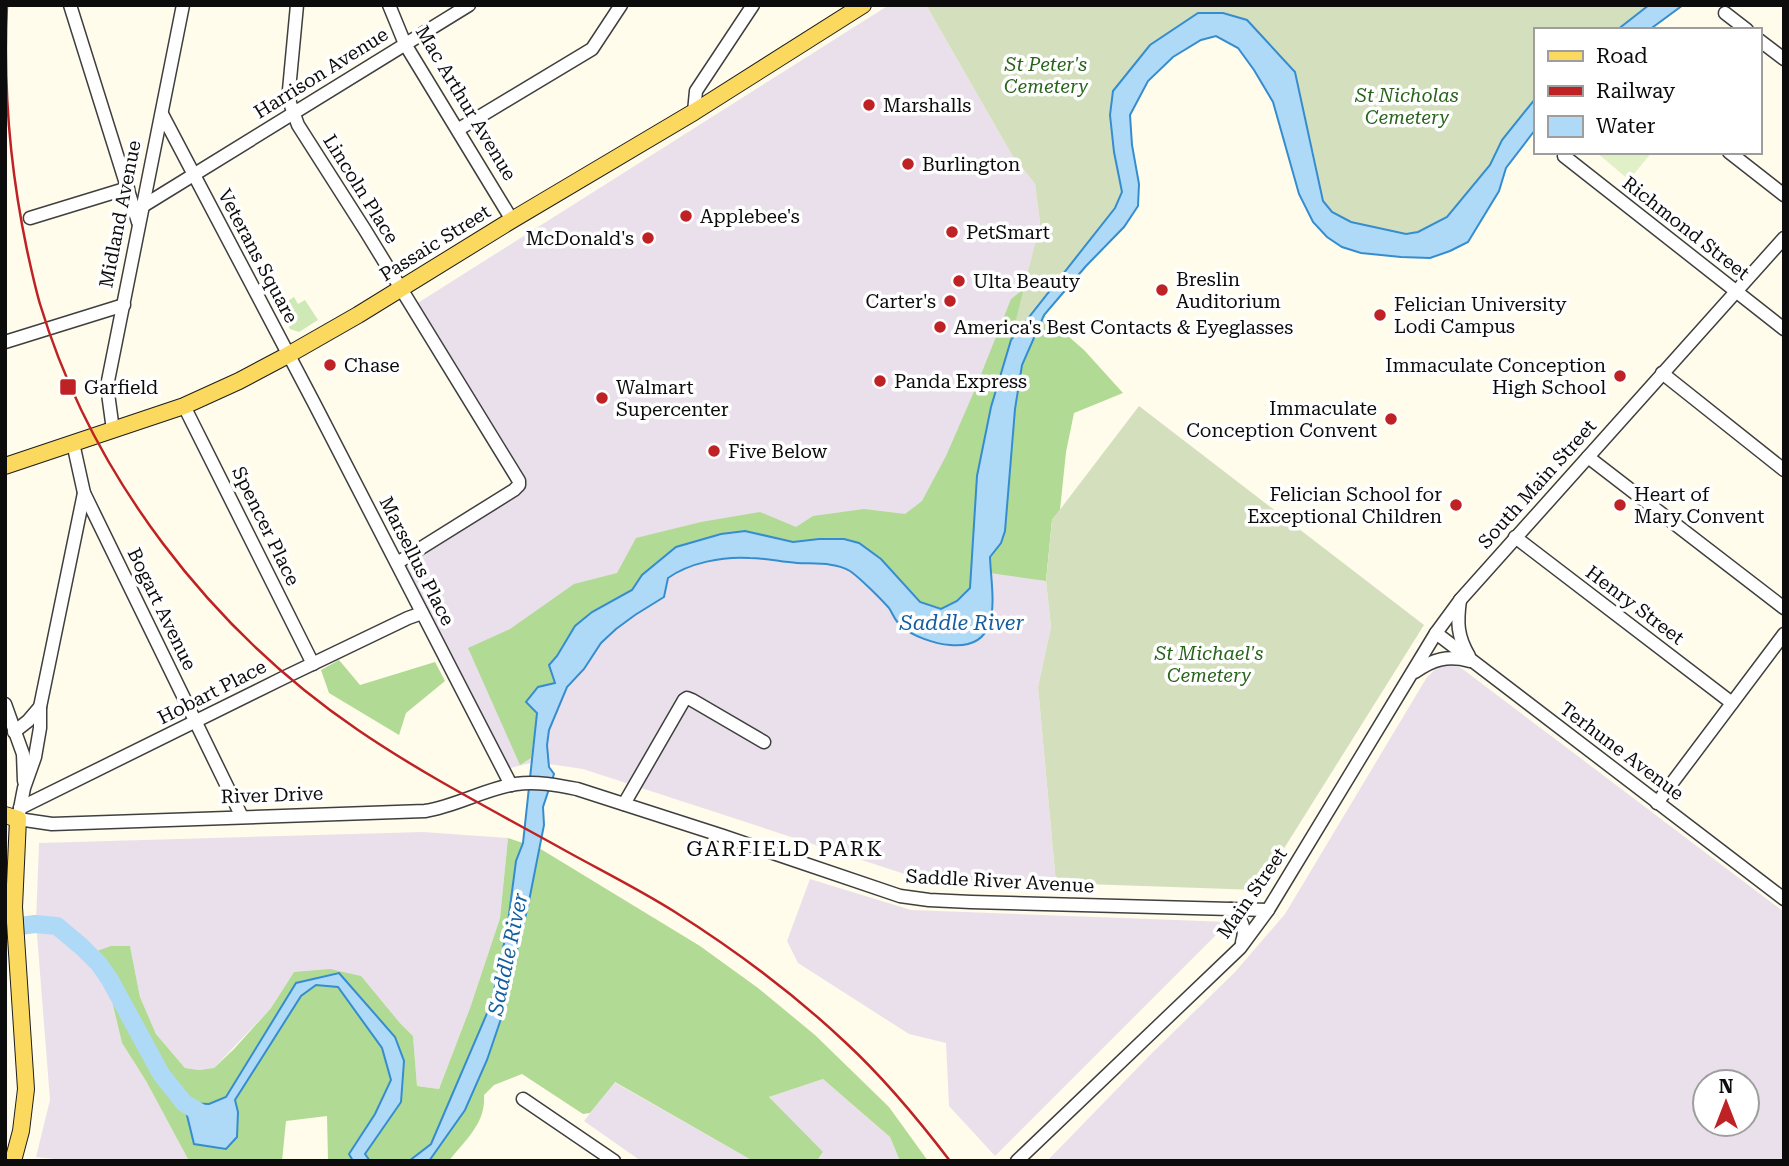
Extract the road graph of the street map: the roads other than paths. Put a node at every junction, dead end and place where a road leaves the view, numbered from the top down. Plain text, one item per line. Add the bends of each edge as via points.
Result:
1 (70, 5) edge
2 (183, 5) edge
3 (297, 5) edge
4 (389, 5) edge
5 (469, 5) edge
6 (621, 5) edge
7 (753, 5) edge
8 (863, 5) edge
9 (1725, 13) dead end
10 (1744, 28) edge
11 (1761, 42) edge
12 (405, 44) junction
13 (1784, 59) edge
14 (694, 112) junction
15 (162, 114) junction
16 (293, 114) junction
17 (459, 130) junction
18 (1732, 154) edge
19 (1564, 156) dead end
20 (194, 175) junction
21 (128, 188) junction
22 (1784, 195) edge
23 (144, 206) junction
24 (30, 218) dead end
25 (512, 220) junction
26 (139, 225) junction
27 (1784, 238) edge
28 (401, 288) junction
29 (1736, 292) junction
30 (124, 305) junction
31 (1784, 330) edge
32 (5, 342) edge
33 (288, 355) junction
34 (1662, 373) junction
35 (184, 406) junction
36 (113, 430) junction
37 (73, 443) junction
38 (1588, 457) junction
39 (5, 466) edge
40 (1784, 470) edge
41 (84, 493) junction
42 (1515, 537) junction
43 (397, 563) junction
44 (1461, 599) junction
45 (1784, 608) edge
46 (422, 613) junction
47 (1436, 633) junction
48 (1784, 634) edge
49 (1474, 662) junction
50 (313, 664) junction
51 (1412, 674) junction
52 (1732, 703) junction
53 (5, 704) edge
54 (40, 707) junction
55 (195, 722) junction
56 (14, 732) junction
57 (764, 742) dead end
58 (538, 783) joint
59 (515, 784) junction
60 (24, 788) junction
61 (1657, 803) junction
62 (624, 804) junction
63 (14, 814) edge
64 (242, 817) junction
65 (1784, 899) edge
66 (1231, 909) junction
67 (1268, 910) junction
68 (1240, 948) junction
69 (523, 1099) dead end
70 (13, 1161) edge
71 (614, 1161) edge
72 (1017, 1161) edge

1 - 21 street
2 - 15 street, Midland Avenue
3 - 16 street, Lincoln Place via 289,90
4 - 12 street, Mac Arthur Avenue
5 - 12 street, Harrison Avenue
6 - 17 street via 592,49
7 - 14 street via 696,91
8 - 14 main road, Passaic Street
9 - 10 street
11 - 13 street
12 - 16 street, Harrison Avenue
12 - 17 street, Mac Arthur Avenue
14 - 25 main road, Passaic Street
15 - 20 street, Veterans Square
15 - 23 street, Midland Avenue
16 - 20 street, Harrison Avenue
16 - 28 street, Lincoln Place
17 - 25 street, Mac Arthur Avenue
18 - 22 street
19 - 29 street, Richmond Street
20 - 23 street, Veterans Square
20 - 33 street, Veterans Square
21 - 24 street
21 - 26 street
23 - 26 street, Midland Avenue
25 - 28 main road, Passaic Street
26 - 30 street, Midland Avenue
27 - 29 street, South Main Street
28 - 33 main road, Passaic Street
28 - 43 street, Lincoln Place via 519,485
29 - 31 street, Richmond Street
29 - 34 street, South Main Street
30 - 32 street
30 - 36 street, Midland Avenue via 107,386
33 - 35 main road, Passaic Street
33 - 43 street, Marsellus Place
34 - 38 street, South Main Street
34 - 40 street
35 - 36 main road, Passaic Street
35 - 50 street, Spencer Place
36 - 37 main road, Passaic Street
37 - 39 main road, Passaic Street
37 - 41 street
38 - 42 street, South Main Street
38 - 45 street
41 - 54 street
41 - 55 street, Bogart Avenue
42 - 44 street, South Main Street
42 - 52 street, Henry Street
43 - 46 street, Marsellus Place
44 - 47 street, South Main Street
44 - 49 street via 1459,630
46 - 50 street, Hobart Place
46 - 59 street, Marsellus Place
47 - 49 street, Terhune Avenue
47 - 51 street, Main Street
48 - 52 street
49 - 51 street via 1439,659
49 - 61 street, Terhune Avenue
50 - 55 street, Hobart Place
51 - 67 street, Main Street
52 - 61 street
53 - 56 street
54 - 56 street
54 - 60 street via 35,757
55 - 63 street, Hobart Place
55 - 64 street, Bogart Avenue
56 - 60 street via 23,754
57 - 62 street via 687,698
58 - 59 street, River Drive
58 - 62 street, Saddle River Avenue
59 - 64 street, River Drive via 425,811
60 - 63 street
61 - 65 street, Terhune Avenue
62 - 66 street, Saddle River Avenue via 915,899
63 - 64 street, River Drive via 52,824
63 - 70 main road via 15,943 26,1089
66 - 67 street, Saddle River Avenue
66 - 68 street via 1243,922
67 - 68 street, Main Street
68 - 72 street, Main Street
69 - 71 street

